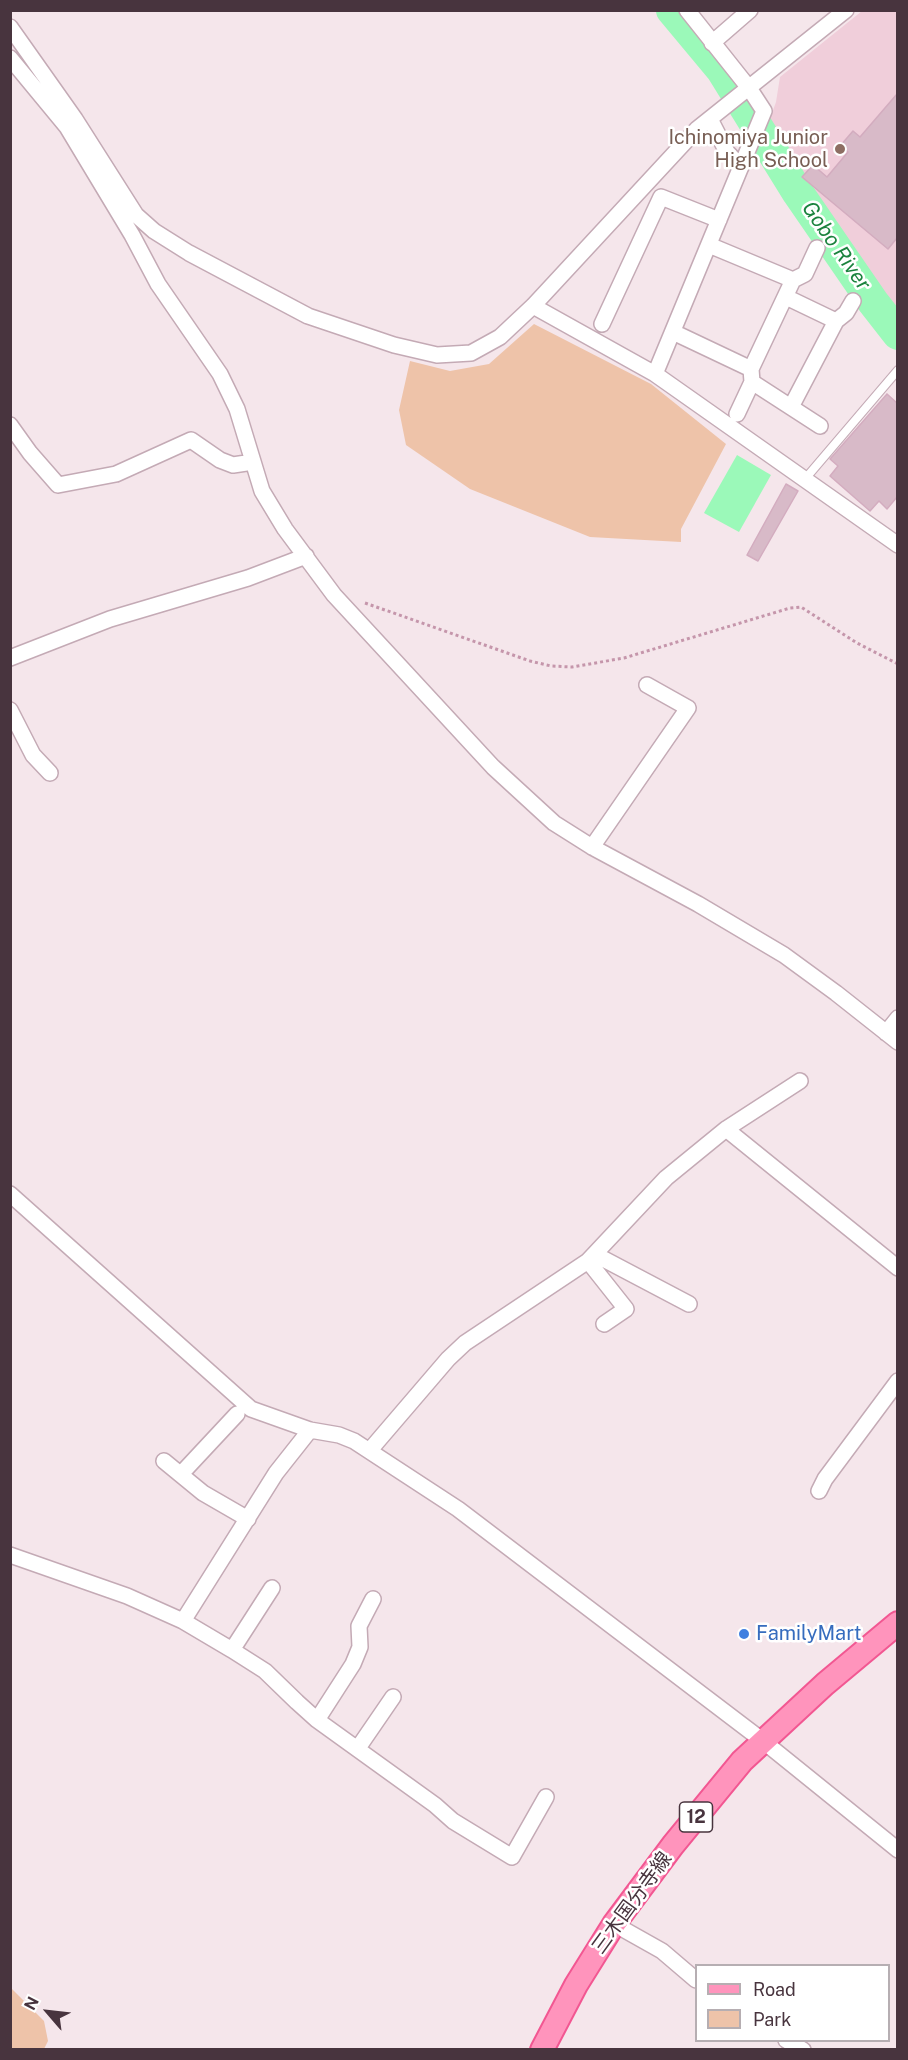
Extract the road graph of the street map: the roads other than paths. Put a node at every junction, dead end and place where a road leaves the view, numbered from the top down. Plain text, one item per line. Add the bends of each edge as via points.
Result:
1 (687, 10) edge
2 (750, 10) edge
3 (846, 10) edge
4 (10, 27) edge
5 (712, 43) junction
6 (10, 58) edge
7 (742, 93) junction
8 (710, 119) junction
9 (71, 123) junction
10 (741, 167) junction
11 (719, 220) junction
12 (709, 245) junction
13 (817, 248) dead end
14 (793, 280) junction
15 (786, 297) junction
16 (853, 301) dead end
17 (533, 306) junction
18 (836, 321) junction
19 (602, 324) dead end
20 (673, 332) junction
21 (658, 368) junction
22 (897, 370) edge
23 (752, 376) junction
24 (791, 407) junction
25 (737, 414) dead end
26 (10, 425) edge
27 (820, 426) dead end
28 (253, 462) junction
29 (809, 474) junction
30 (897, 545) edge
31 (306, 556) junction
32 (10, 658) edge
33 (647, 685) dead end
34 (10, 710) edge
35 (50, 773) dead end
36 (592, 847) junction
37 (897, 1018) edge
38 (892, 1037) edge
39 (800, 1081) dead end
40 (726, 1129) junction
41 (10, 1194) edge
42 (592, 1258) junction
43 (897, 1268) edge
44 (689, 1304) dead end
45 (604, 1324) dead end
46 (897, 1381) edge
47 (237, 1414) dead end
48 (310, 1430) junction
49 (370, 1450) junction
50 (164, 1461) dead end
51 (181, 1474) junction
52 (819, 1491) dead end
53 (248, 1519) junction
54 (10, 1555) edge
55 (272, 1588) dead end
56 (373, 1599) dead end
57 (183, 1621) junction
58 (897, 1623) edge
59 (232, 1650) junction
60 (393, 1697) dead end
61 (317, 1719) junction
62 (763, 1741) junction
63 (358, 1748) junction
64 (546, 1797) dead end
65 (897, 1850) edge
66 (614, 1924) junction
67 (695, 1979) edge
68 (542, 2049) edge

1 - 5 street
2 - 5 street
3 - 7 street
4 - 9 street
5 - 7 street
6 - 9 street
7 - 8 street
7 - 10 street via 764,111
8 - 10 street via 727,152
8 - 17 street
9 - 17 street via 136,215 154,231 308,316 437,355 471,353 500,337
9 - 28 street via 158,284 220,374 237,409
10 - 11 street
11 - 12 street
11 - 19 street via 660,197
12 - 14 street
12 - 20 street
13 - 14 street via 805,274
14 - 15 street
15 - 18 street
15 - 23 street
16 - 18 street via 846,314
17 - 21 street
18 - 24 street
20 - 21 street
20 - 23 street
21 - 29 street
22 - 29 lane
23 - 24 street
23 - 25 street
24 - 27 street
26 - 28 street via 58,485 116,474 190,440 233,465
28 - 31 street via 262,491
29 - 30 street
31 - 32 street via 110,620
31 - 36 street via 334,595 493,767 554,823
33 - 36 street via 688,708
34 - 35 street via 33,755
36 - 38 street via 784,955
37 - 38 street
39 - 40 street
40 - 42 street via 666,1178
40 - 43 street
41 - 48 street via 250,1409
42 - 44 street
42 - 45 street via 626,1309
42 - 49 street via 465,1343
46 - 52 street
47 - 51 street
48 - 49 street via 339,1435
48 - 53 street via 276,1473
49 - 62 street via 458,1509
50 - 51 street
51 - 53 street via 203,1493
53 - 57 street
54 - 57 street via 127,1596
55 - 59 street
56 - 61 street via 358,1626 360,1647 353,1664
57 - 59 street
58 - 62 main road, 三木国分寺線 / 12
59 - 61 street via 265,1671
60 - 63 street
61 - 63 street
62 - 65 street
62 - 66 main road, 三木国分寺線 / 12 via 741,1761
63 - 64 street via 453,1821 512,1857
66 - 67 street via 662,1951
66 - 68 main road, 三木国分寺線 / 12

